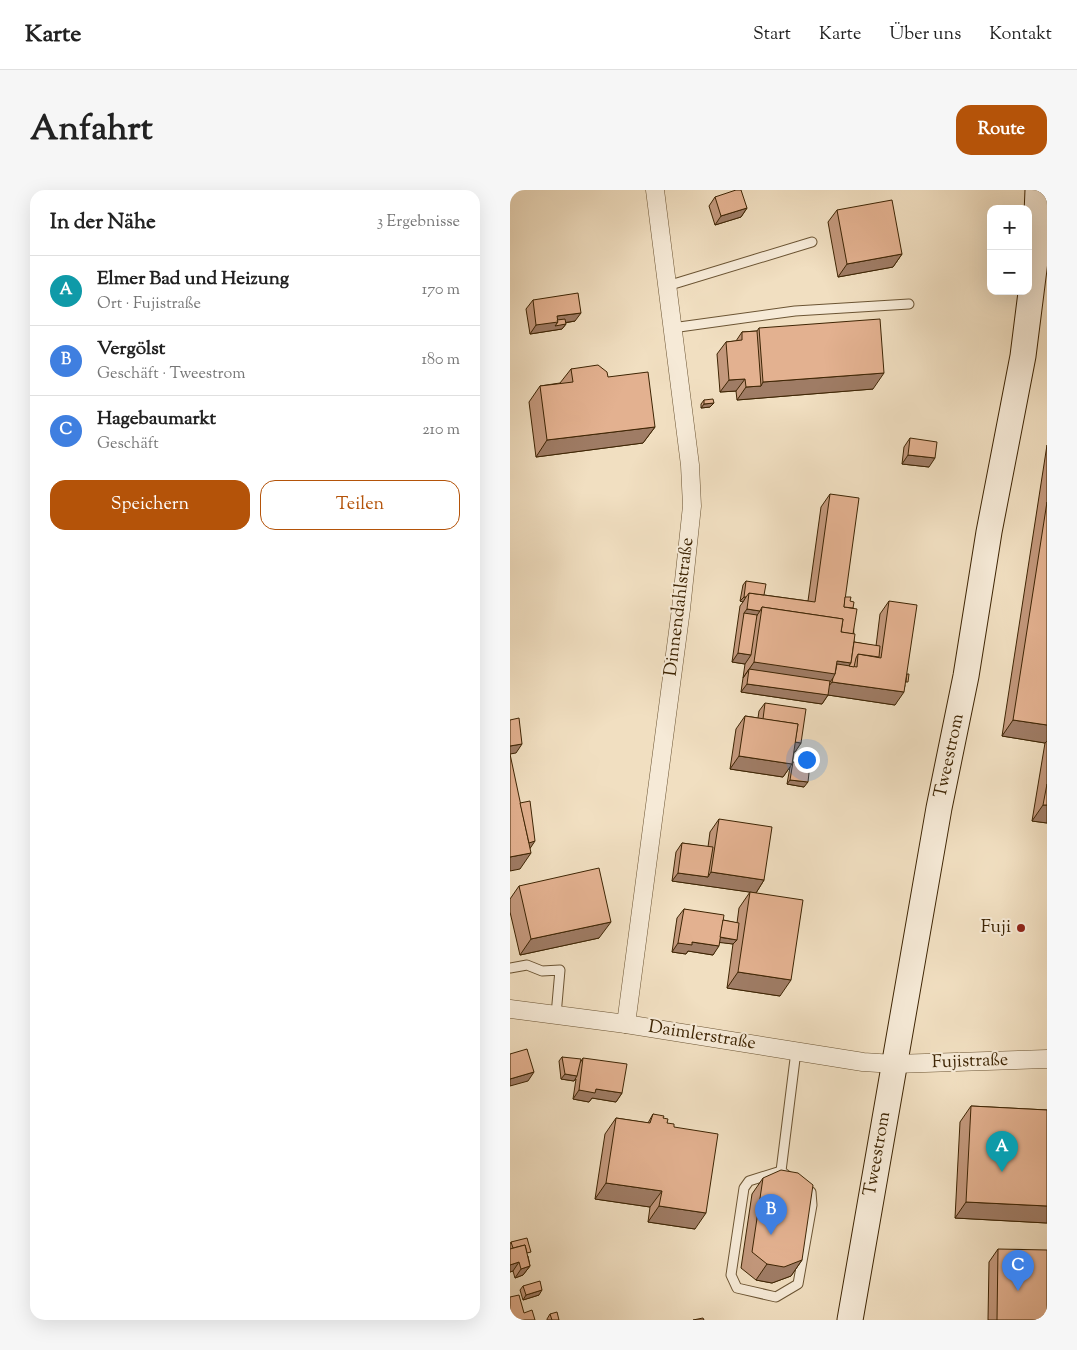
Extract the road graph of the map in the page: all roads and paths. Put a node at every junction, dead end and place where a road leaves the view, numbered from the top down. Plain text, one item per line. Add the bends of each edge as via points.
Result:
1 (655, 190) edge
2 (1038, 190) edge
3 (812, 242) dead end
4 (667, 286) junction
5 (909, 304) dead end
6 (672, 328) junction
7 (511, 965) edge
8 (510, 1009) edge
9 (556, 1015) junction
10 (626, 1024) junction
11 (796, 1051) junction
12 (1047, 1059) edge
13 (894, 1064) junction
14 (781, 1171) junction
15 (850, 1320) edge

1 - 4 street, Dinnendahlstraße
2 - 13 main road, Tweestrom via 1035,262 1023,356
3 - 4 lane
4 - 6 street, Dinnendahlstraße
5 - 6 lane via 795,311
6 - 10 street, Dinnendahlstraße via 690,465 692,506
7 - 9 lane via 526,965 542,971 560,970
8 - 9 street, Daimlerstraße
9 - 10 street, Daimlerstraße
10 - 11 street, Daimlerstraße
11 - 13 street, Daimlerstraße
11 - 14 lane
12 - 13 street, Fujistraße
13 - 15 main road, Tweestrom
14 - 14 lane via 811,1192 812,1205 798,1284 776,1297 737,1288 731,1275 744,1188 749,1181

